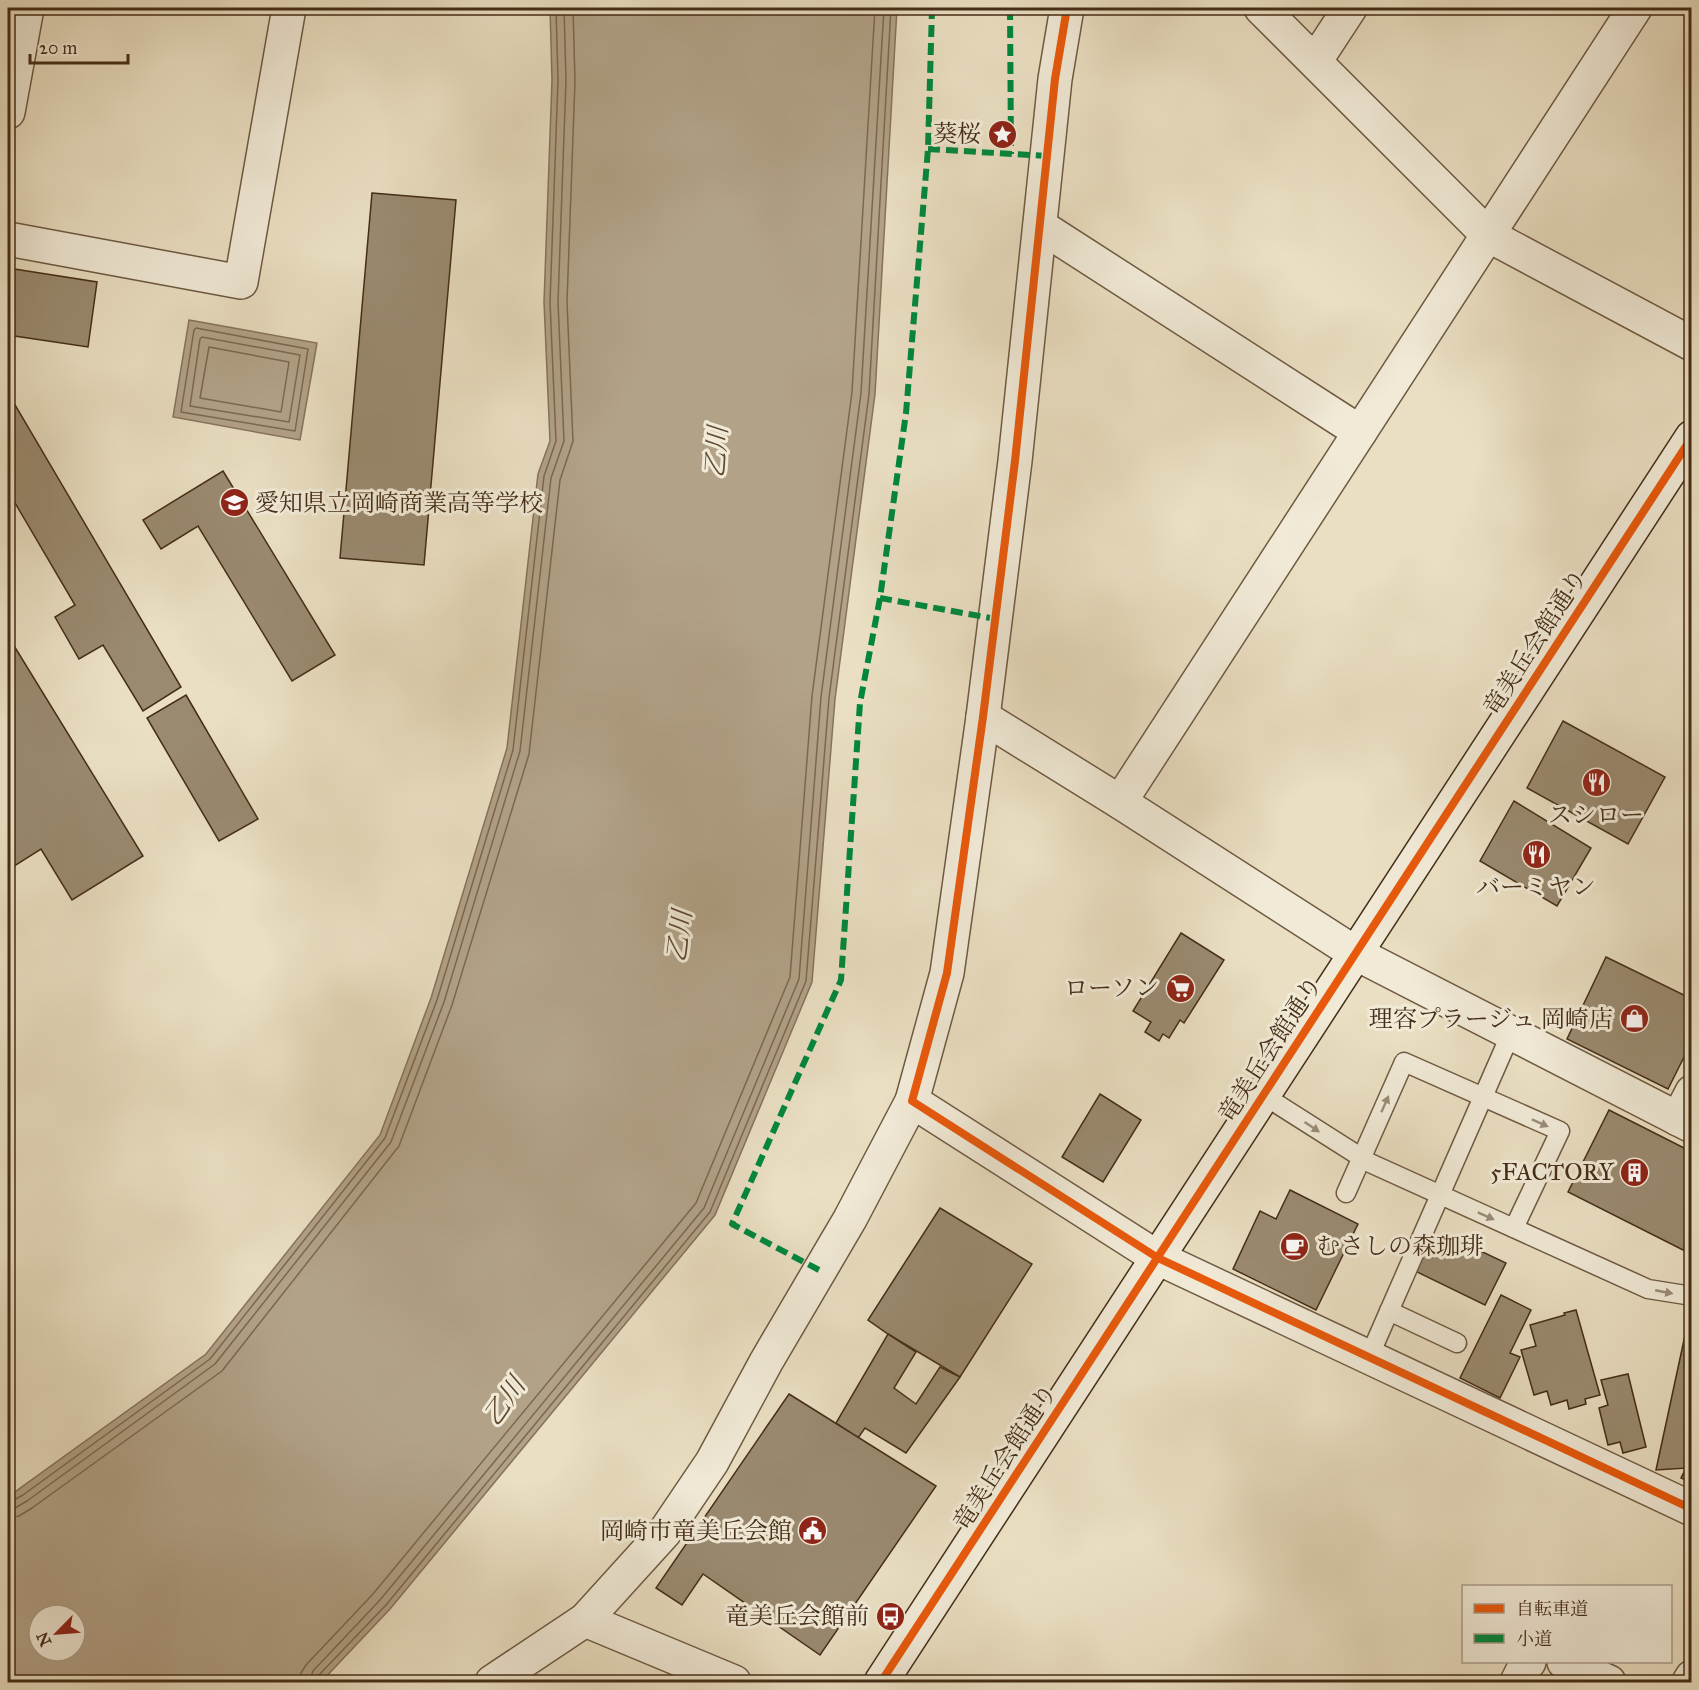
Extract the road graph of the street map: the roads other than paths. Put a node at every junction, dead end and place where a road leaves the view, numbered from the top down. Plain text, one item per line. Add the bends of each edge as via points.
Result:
1 (27, 8) edge
2 (289, 8) edge
3 (1067, 8) edge
4 (1261, 8) edge
5 (1350, 8) edge
6 (1635, 8) edge
7 (1316, 60) junction
8 (8, 112) edge
9 (1040, 226) junction
10 (1488, 235) junction
11 (8, 239) edge
12 (1692, 344) edge
13 (1360, 432) junction
14 (1692, 437) edge
15 (983, 717) junction
16 (1120, 802) junction
17 (1355, 953) junction
18 (1511, 1033) junction
19 (1263, 1095) junction
20 (1482, 1097) junction
21 (912, 1101) junction
22 (1687, 1112) edge
23 (1362, 1158) junction
24 (1346, 1193) dead end
25 (1440, 1195) junction
26 (1514, 1228) junction
27 (1158, 1258) junction
28 (1692, 1296) edge
29 (1389, 1311) junction
30 (1457, 1343) dead end
31 (1369, 1357) junction
32 (1692, 1509) edge
33 (585, 1620) junction
34 (1528, 1663) edge
35 (1566, 1663) edge
36 (1692, 1677) edge
37 (492, 1683) edge
38 (735, 1683) edge
39 (881, 1683) edge
40 (1517, 1683) edge
41 (1609, 1683) edge
42 (1689, 1683) edge

1 - 8 street
2 - 11 street via 241,282
3 - 9 street via 1055,79
4 - 7 street
5 - 7 street
6 - 10 street
7 - 10 street
9 - 13 street
9 - 15 street
10 - 12 street
10 - 13 street
13 - 16 street
14 - 17 street, 竜美丘会館通り
15 - 16 street
15 - 21 street via 947,973
16 - 17 street
17 - 18 street
17 - 19 street, 竜美丘会館通り
18 - 20 lane
18 - 22 street
19 -> 23 lane
19 - 27 street, 竜美丘会館通り
23 -> 20 lane via 1404,1062
20 - 25 lane
20 -> 26 lane via 1560,1131
21 - 27 street
21 - 33 street via 712,1462 664,1533
23 - 24 lane
23 - 25 lane
25 -> 26 lane
25 - 29 lane
26 -> 28 lane via 1648,1289
27 - 31 street
27 - 39 street, 竜美丘会館通り
29 - 30 lane
29 - 31 lane
31 - 32 street
33 - 37 street
33 - 38 street
34 - 40 street
35 - 41 street
36 - 42 street

